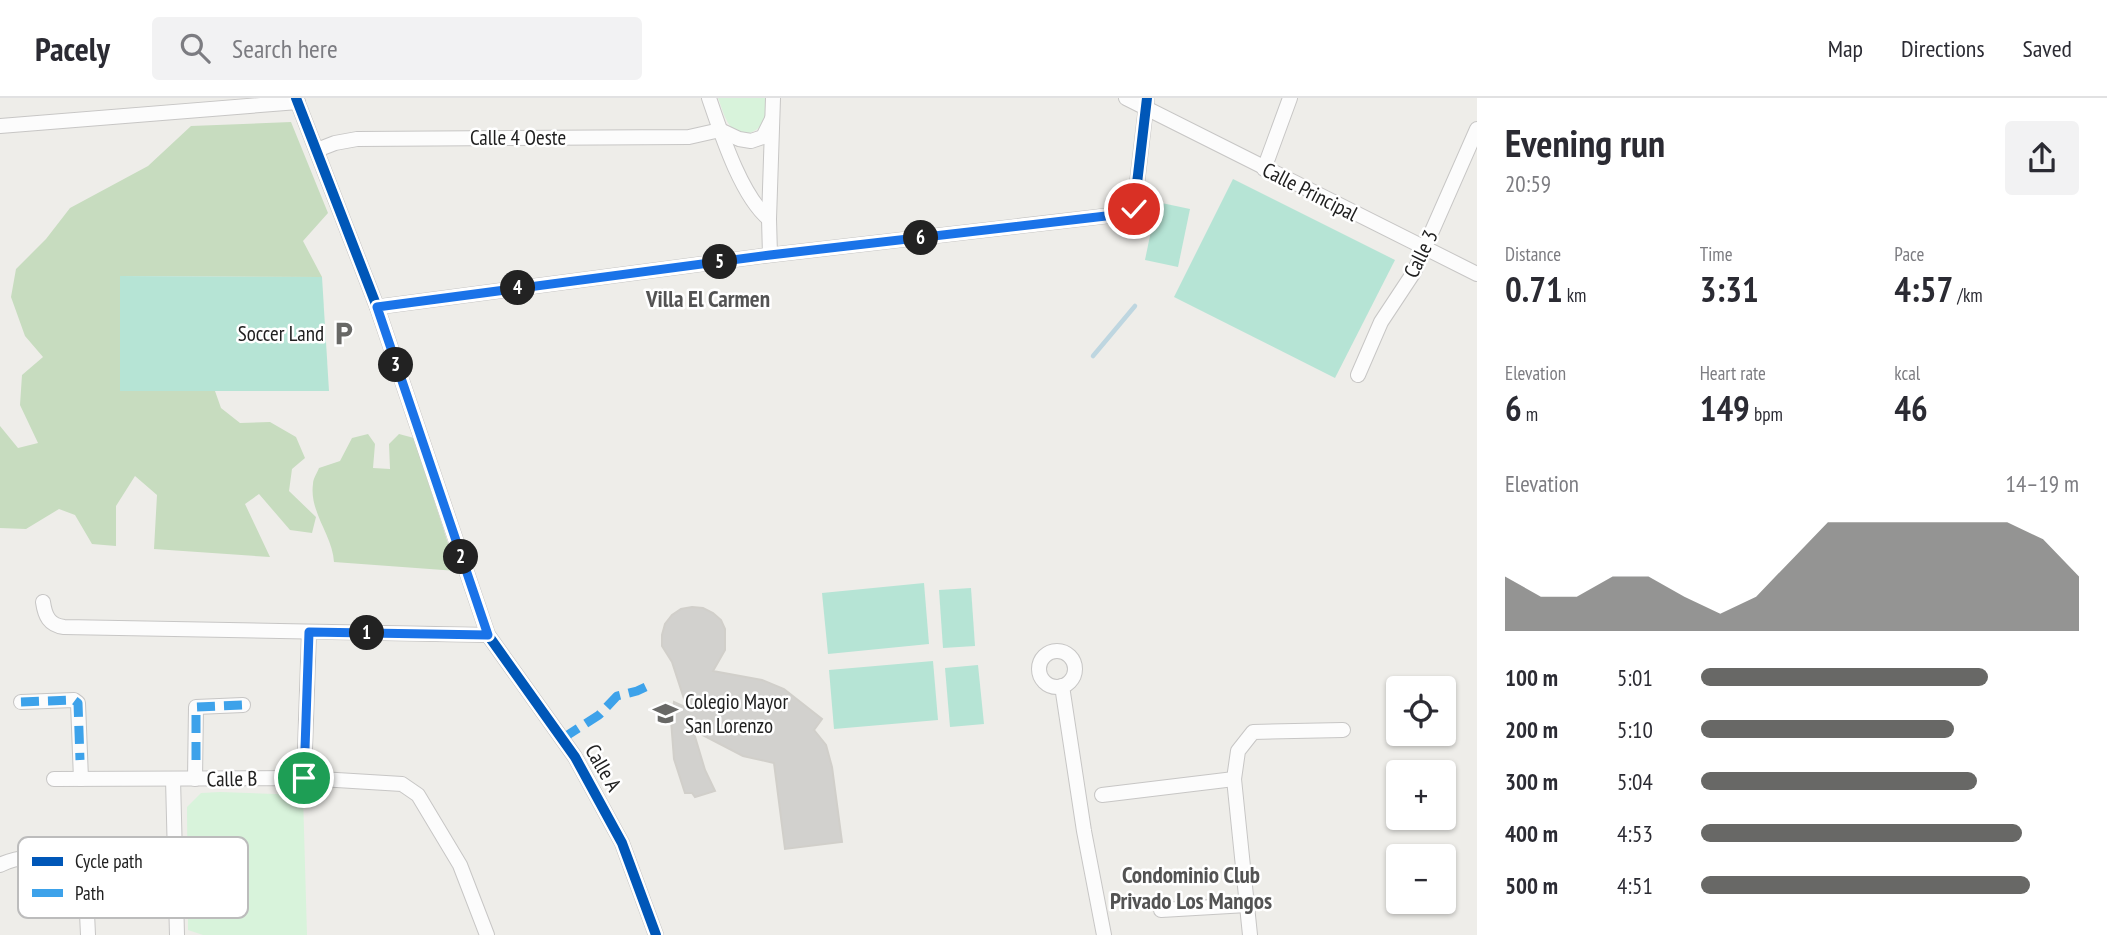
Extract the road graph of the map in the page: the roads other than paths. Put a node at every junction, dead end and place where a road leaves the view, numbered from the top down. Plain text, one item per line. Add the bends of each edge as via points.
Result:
1 (709, 98) edge
2 (773, 98) edge
3 (1126, 98) edge
4 (1290, 98) edge
5 (297, 100) edge
6 (1146, 103) edge
7 (772, 119) junction
8 (0, 126) edge
9 (1477, 129) edge
10 (720, 130) junction
11 (317, 150) junction
12 (1264, 169) junction
13 (769, 219) junction
14 (1424, 249) junction
15 (770, 255) junction
16 (1477, 274) edge
17 (377, 307) junction
18 (1358, 375) dead end
19 (43, 602) dead end
20 (309, 632) junction
21 (488, 635) junction
22 (1062, 686) dead end
23 (21, 702) dead end
24 (243, 705) dead end
25 (1343, 730) dead end
26 (304, 778) junction
27 (54, 779) dead end
28 (81, 779) junction
29 (173, 779) junction
30 (195, 779) junction
31 (1234, 779) junction
32 (1102, 795) dead end
33 (175, 837) edge
34 (18, 858) edge
35 (0, 865) edge
36 (1247, 905) junction
37 (1161, 910) dead end
38 (487, 935) edge
39 (656, 935) edge
40 (1104, 935) edge
41 (1250, 935) edge

1 - 10 street
2 - 7 street
3 - 6 street, Calle Principal
4 - 12 street
5 - 8 street
5 - 11 street, Calle A
6 - 12 street, Calle Principal
6 - 15 street via 1134,209 1123,214
7 - 10 street via 762,137 751,141
7 - 13 street
9 - 14 street, Calle 3
10 - 11 street, Calle 4 Oeste via 689,137 357,138
10 - 13 street via 753,202
11 - 17 street, Calle A
12 - 14 street, Calle Principal
13 - 15 street
14 - 16 street, Calle Principal
14 - 18 street, Calle 3 via 1381,321
15 - 17 street
17 - 21 street, Calle A
19 - 20 street via 48,619 64,626
20 - 21 street
20 - 26 street
21 - 39 street, Calle A via 575,757 622,843
22 - 40 street
23 - 28 street via 78,703
24 - 30 street via 196,707
25 - 31 street via 1253,732 1238,751
26 - 30 street, Calle B
26 - 38 street, Calle B via 411,788 460,865
27 - 28 street, Calle B
28 - 29 street, Calle B
29 - 30 street, Calle B
29 - 33 street
31 - 32 street
31 - 36 street
34 - 35 street
36 - 37 street
36 - 41 street

